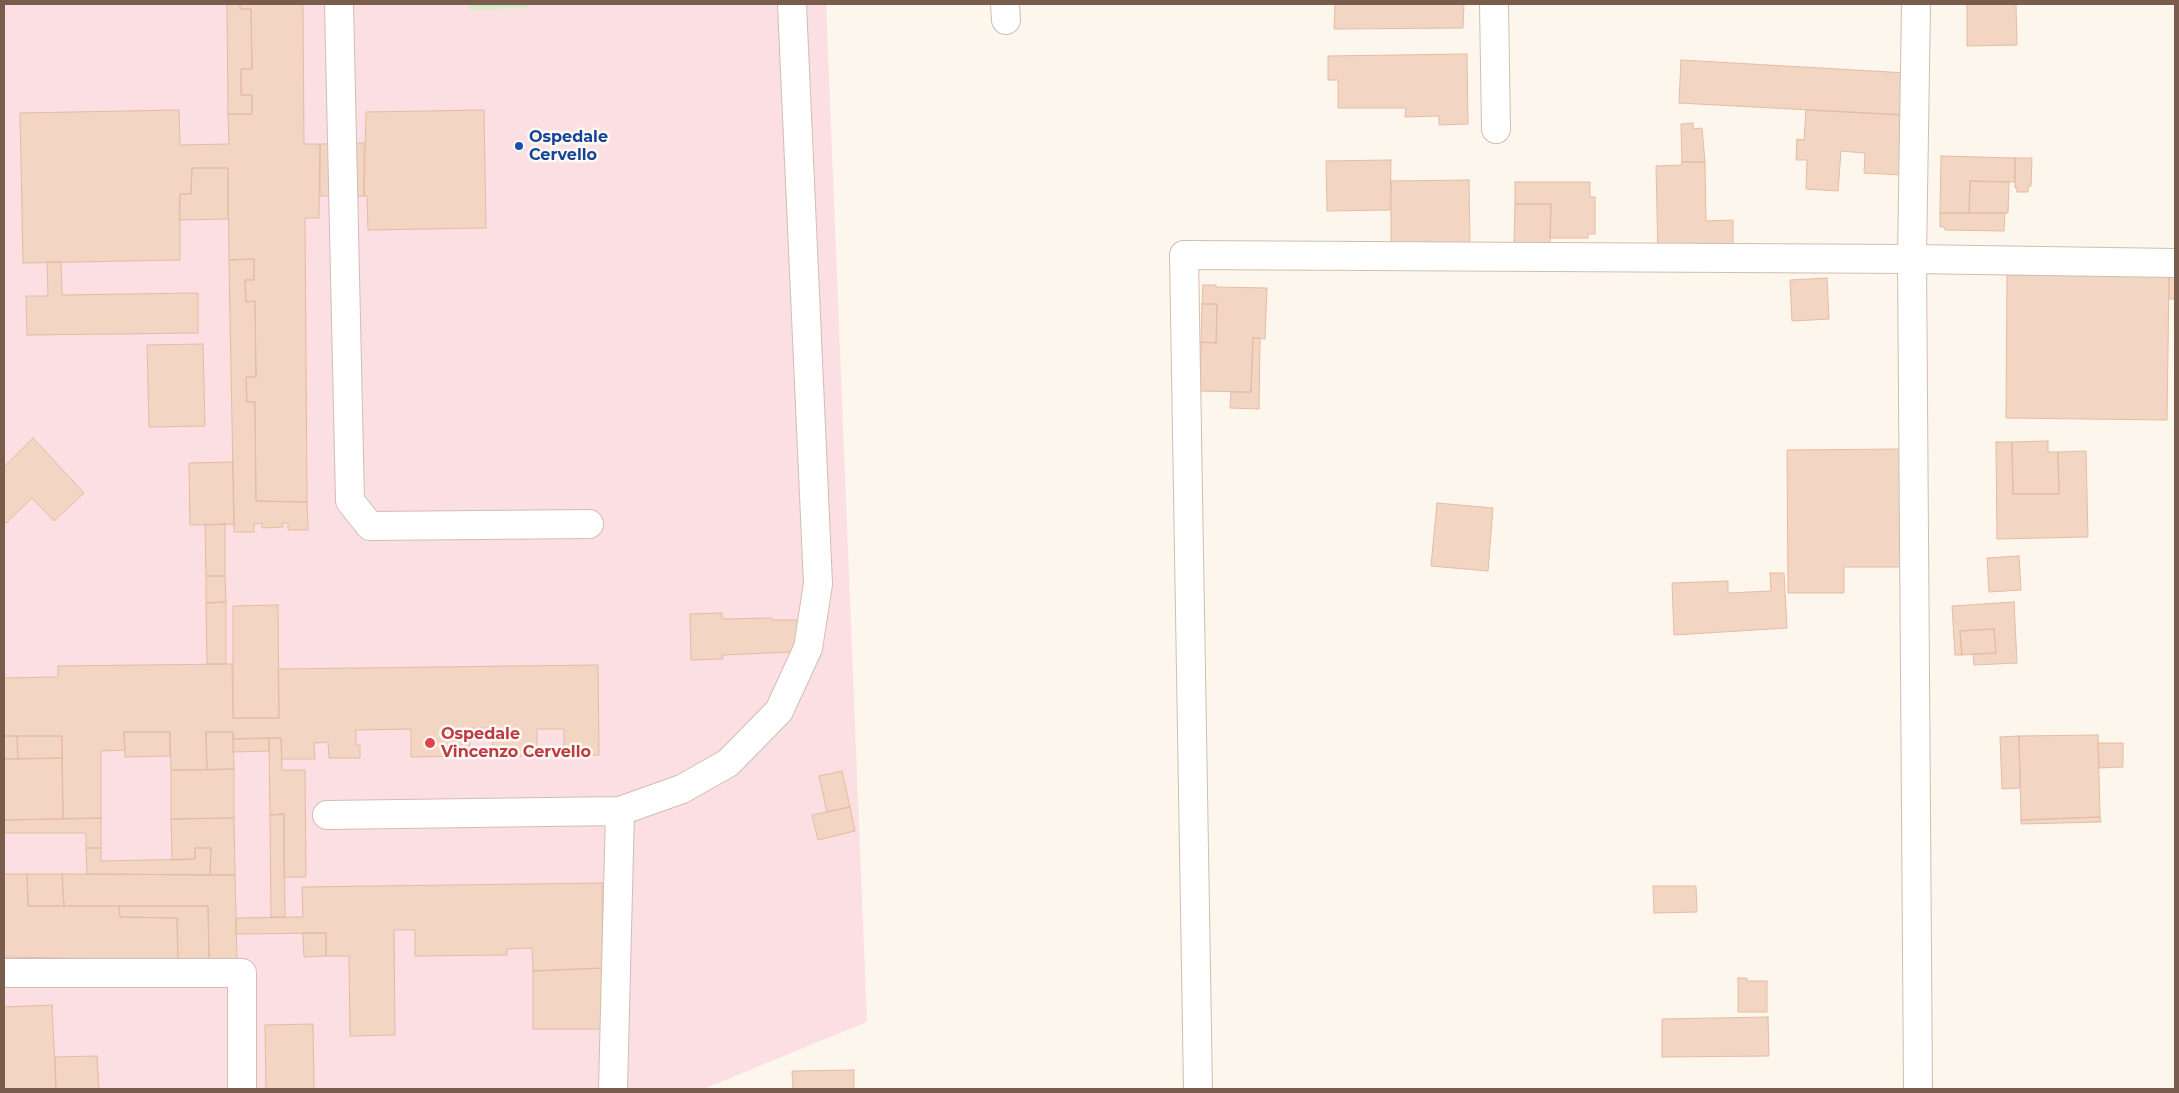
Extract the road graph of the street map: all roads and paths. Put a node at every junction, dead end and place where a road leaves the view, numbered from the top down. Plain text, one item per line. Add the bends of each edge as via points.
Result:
1 (339, 4) edge
2 (792, 4) edge
3 (1494, 4) edge
4 (1916, 4) edge
5 (1496, 129) dead end
6 (1912, 259) junction
7 (2175, 263) edge
8 (589, 524) dead end
9 (620, 811) junction
10 (328, 815) dead end
11 (4, 973) edge
12 (242, 1089) edge
13 (613, 1089) edge
14 (1198, 1089) edge
15 (1918, 1089) edge

1 - 8 street via 350,501 370,526
2 - 9 street via 818,584 808,648 779,711 728,763 682,790
3 - 5 street
4 - 6 street
6 - 7 street
6 - 14 street via 1184,255
6 - 15 street
9 - 10 street
9 - 13 street
11 - 12 street via 242,973

